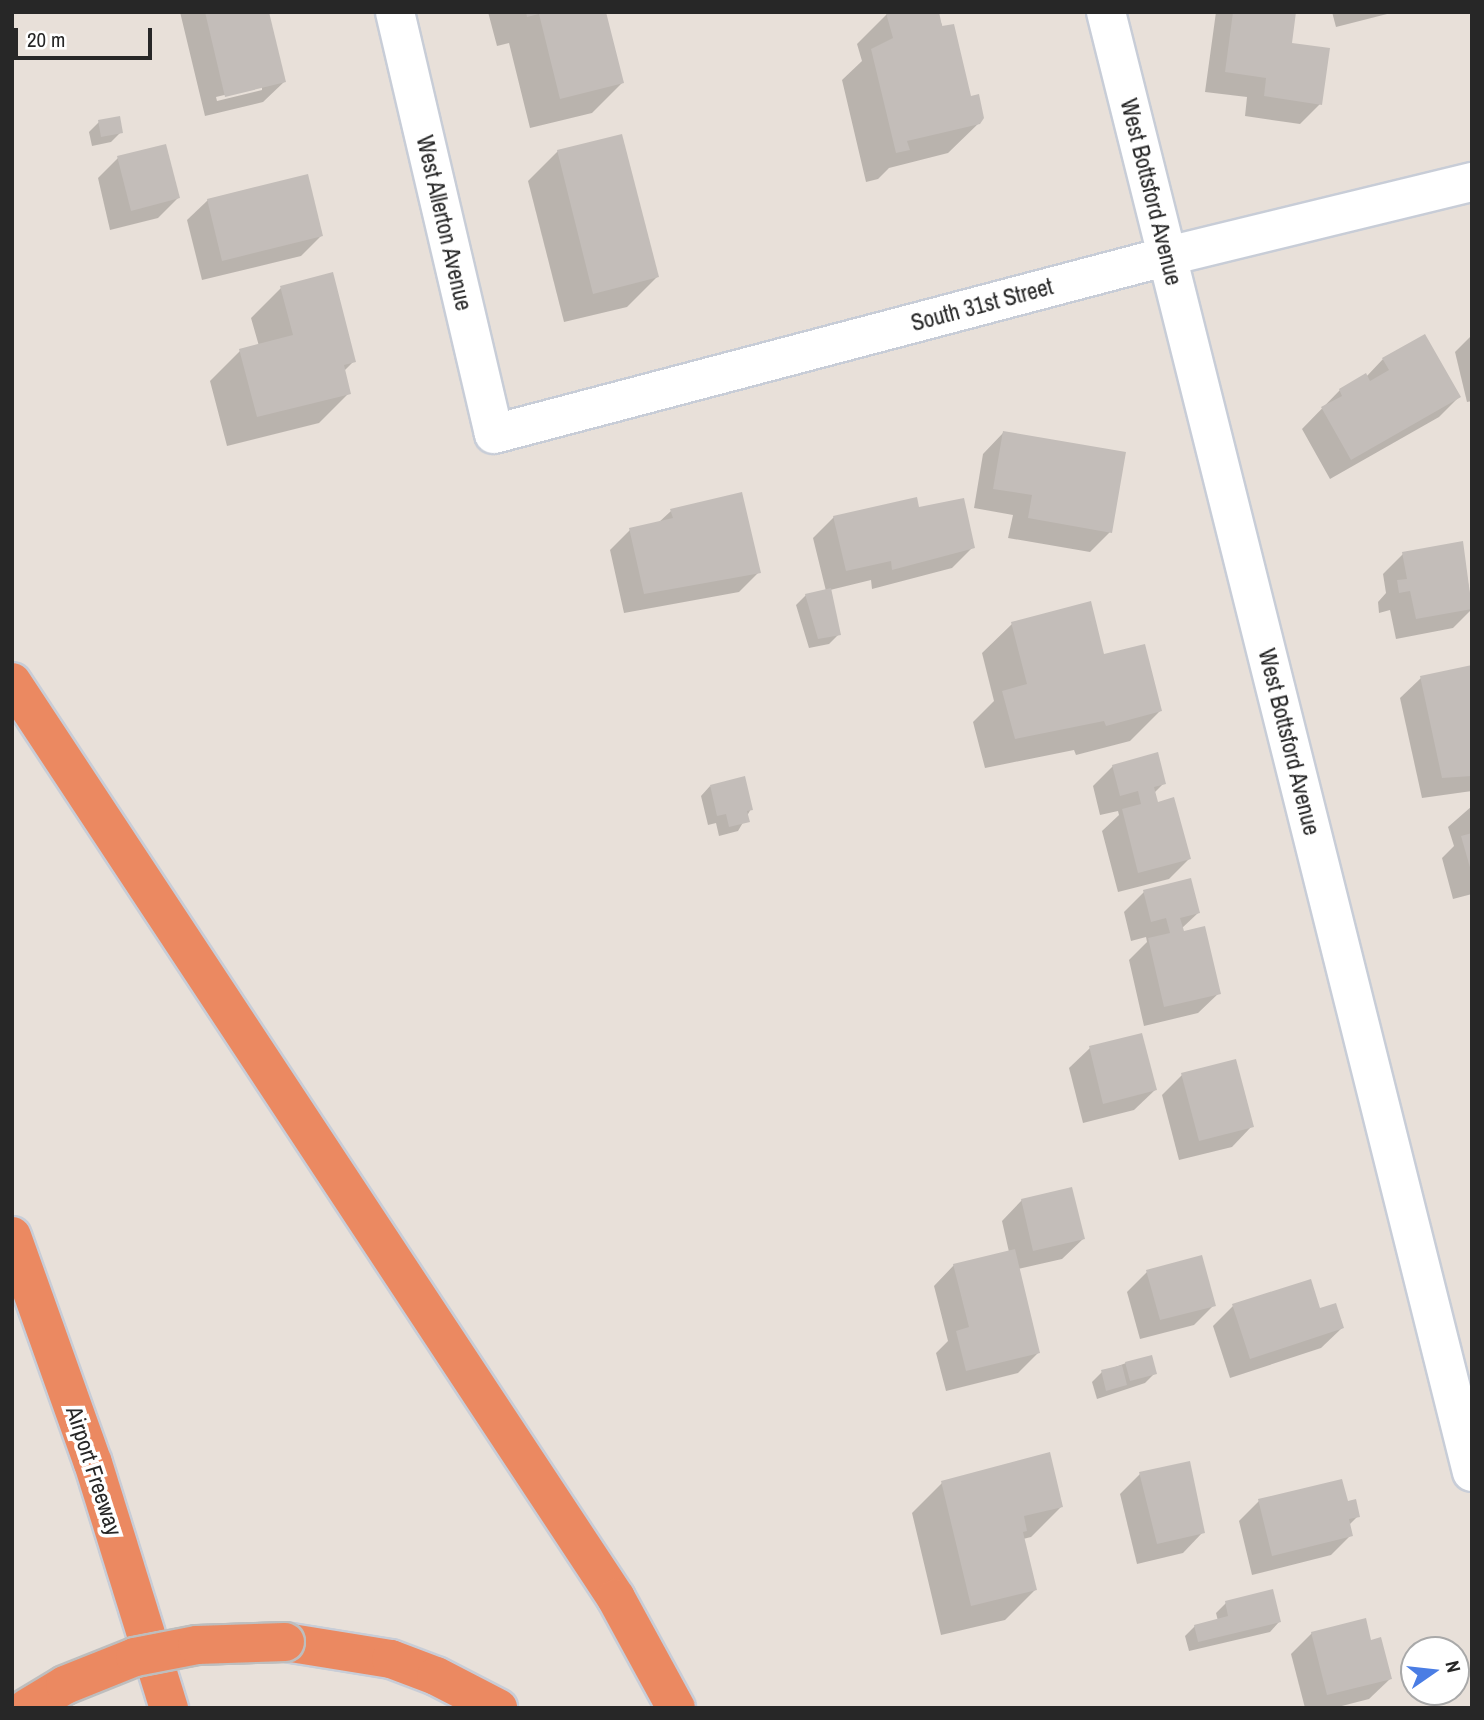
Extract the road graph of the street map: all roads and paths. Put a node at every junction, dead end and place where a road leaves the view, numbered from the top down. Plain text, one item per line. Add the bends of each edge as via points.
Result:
1 (395, 12) edge
2 (1106, 12) edge
3 (1472, 182) edge
4 (1168, 256) junction
5 (494, 434) joint
6 (12, 682) edge
7 (12, 1236) edge
8 (1472, 1472) edge
9 (27, 1708) edge
10 (169, 1708) edge
11 (498, 1708) edge
12 (676, 1708) edge

1 - 5 street, West Allerton Avenue
2 - 4 street, West Bottsford Avenue
3 - 4 street, South 31st Street
4 - 5 street, South 31st Street
4 - 8 street, West Bottsford Avenue
6 - 12 highway via 601,1574
7 - 10 highway, Airport Freeway via 93,1463
9 - 11 highway, bridge via 65,1685 135,1657 197,1644 285,1642 391,1659

